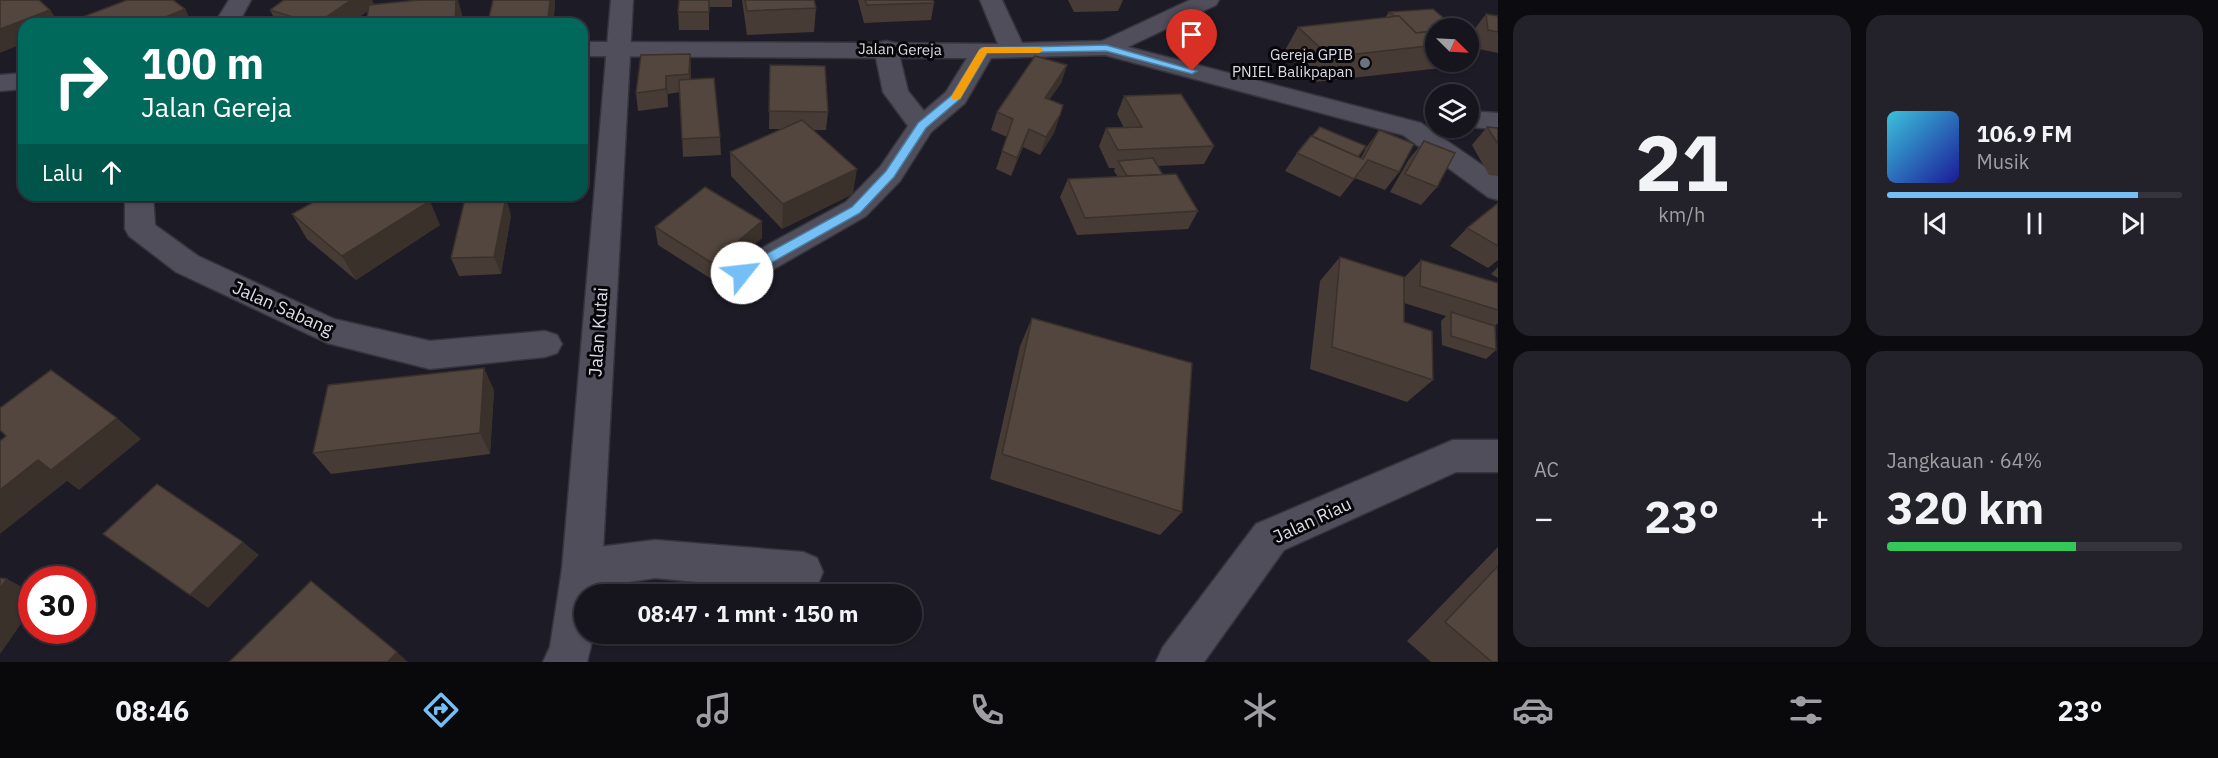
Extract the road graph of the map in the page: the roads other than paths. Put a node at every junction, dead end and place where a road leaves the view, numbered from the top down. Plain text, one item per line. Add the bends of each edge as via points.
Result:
1 (240, 0) edge
2 (621, 0) edge
3 (991, 0) edge
4 (1208, 0) edge
5 (230, 18) edge
6 (621, 48) junction
7 (886, 48) junction
8 (1106, 48) junction
9 (588, 49) edge
10 (984, 50) junction
11 (1013, 51) junction
12 (18, 82) edge
13 (0, 83) edge
14 (1479, 119) edge
15 (1498, 121) edge
16 (922, 126) junction
17 (1424, 126) edge
18 (1498, 190) edge
19 (139, 201) edge
20 (742, 273) dead end
21 (544, 344) dead end
22 (1498, 456) edge
23 (582, 569) junction
24 (803, 572) dead end
25 (570, 657) edge
26 (1178, 662) edge

1 - 5 street
2 - 6 street, Jalan Kutai
3 - 11 street
4 - 8 street, Jalan Gereja
6 - 7 street, Jalan Gereja
6 - 9 street, Jalan Gereja
6 - 23 street, Jalan Kutai
7 - 10 street, Jalan Gereja
7 - 16 street via 896,92
8 - 11 street, Jalan Gereja
8 - 17 street
10 - 11 street, Jalan Gereja
10 - 16 street via 956,97
12 - 13 street
14 - 15 street
16 - 20 street via 890,174 856,210
17 - 18 street
19 - 21 street, Jalan Sabang via 140,228 187,264 327,330 430,355
22 - 26 street, Jalan Riau via 1453,456 1270,537
23 - 24 street via 655,559
23 - 25 street, Jalan Kutai

